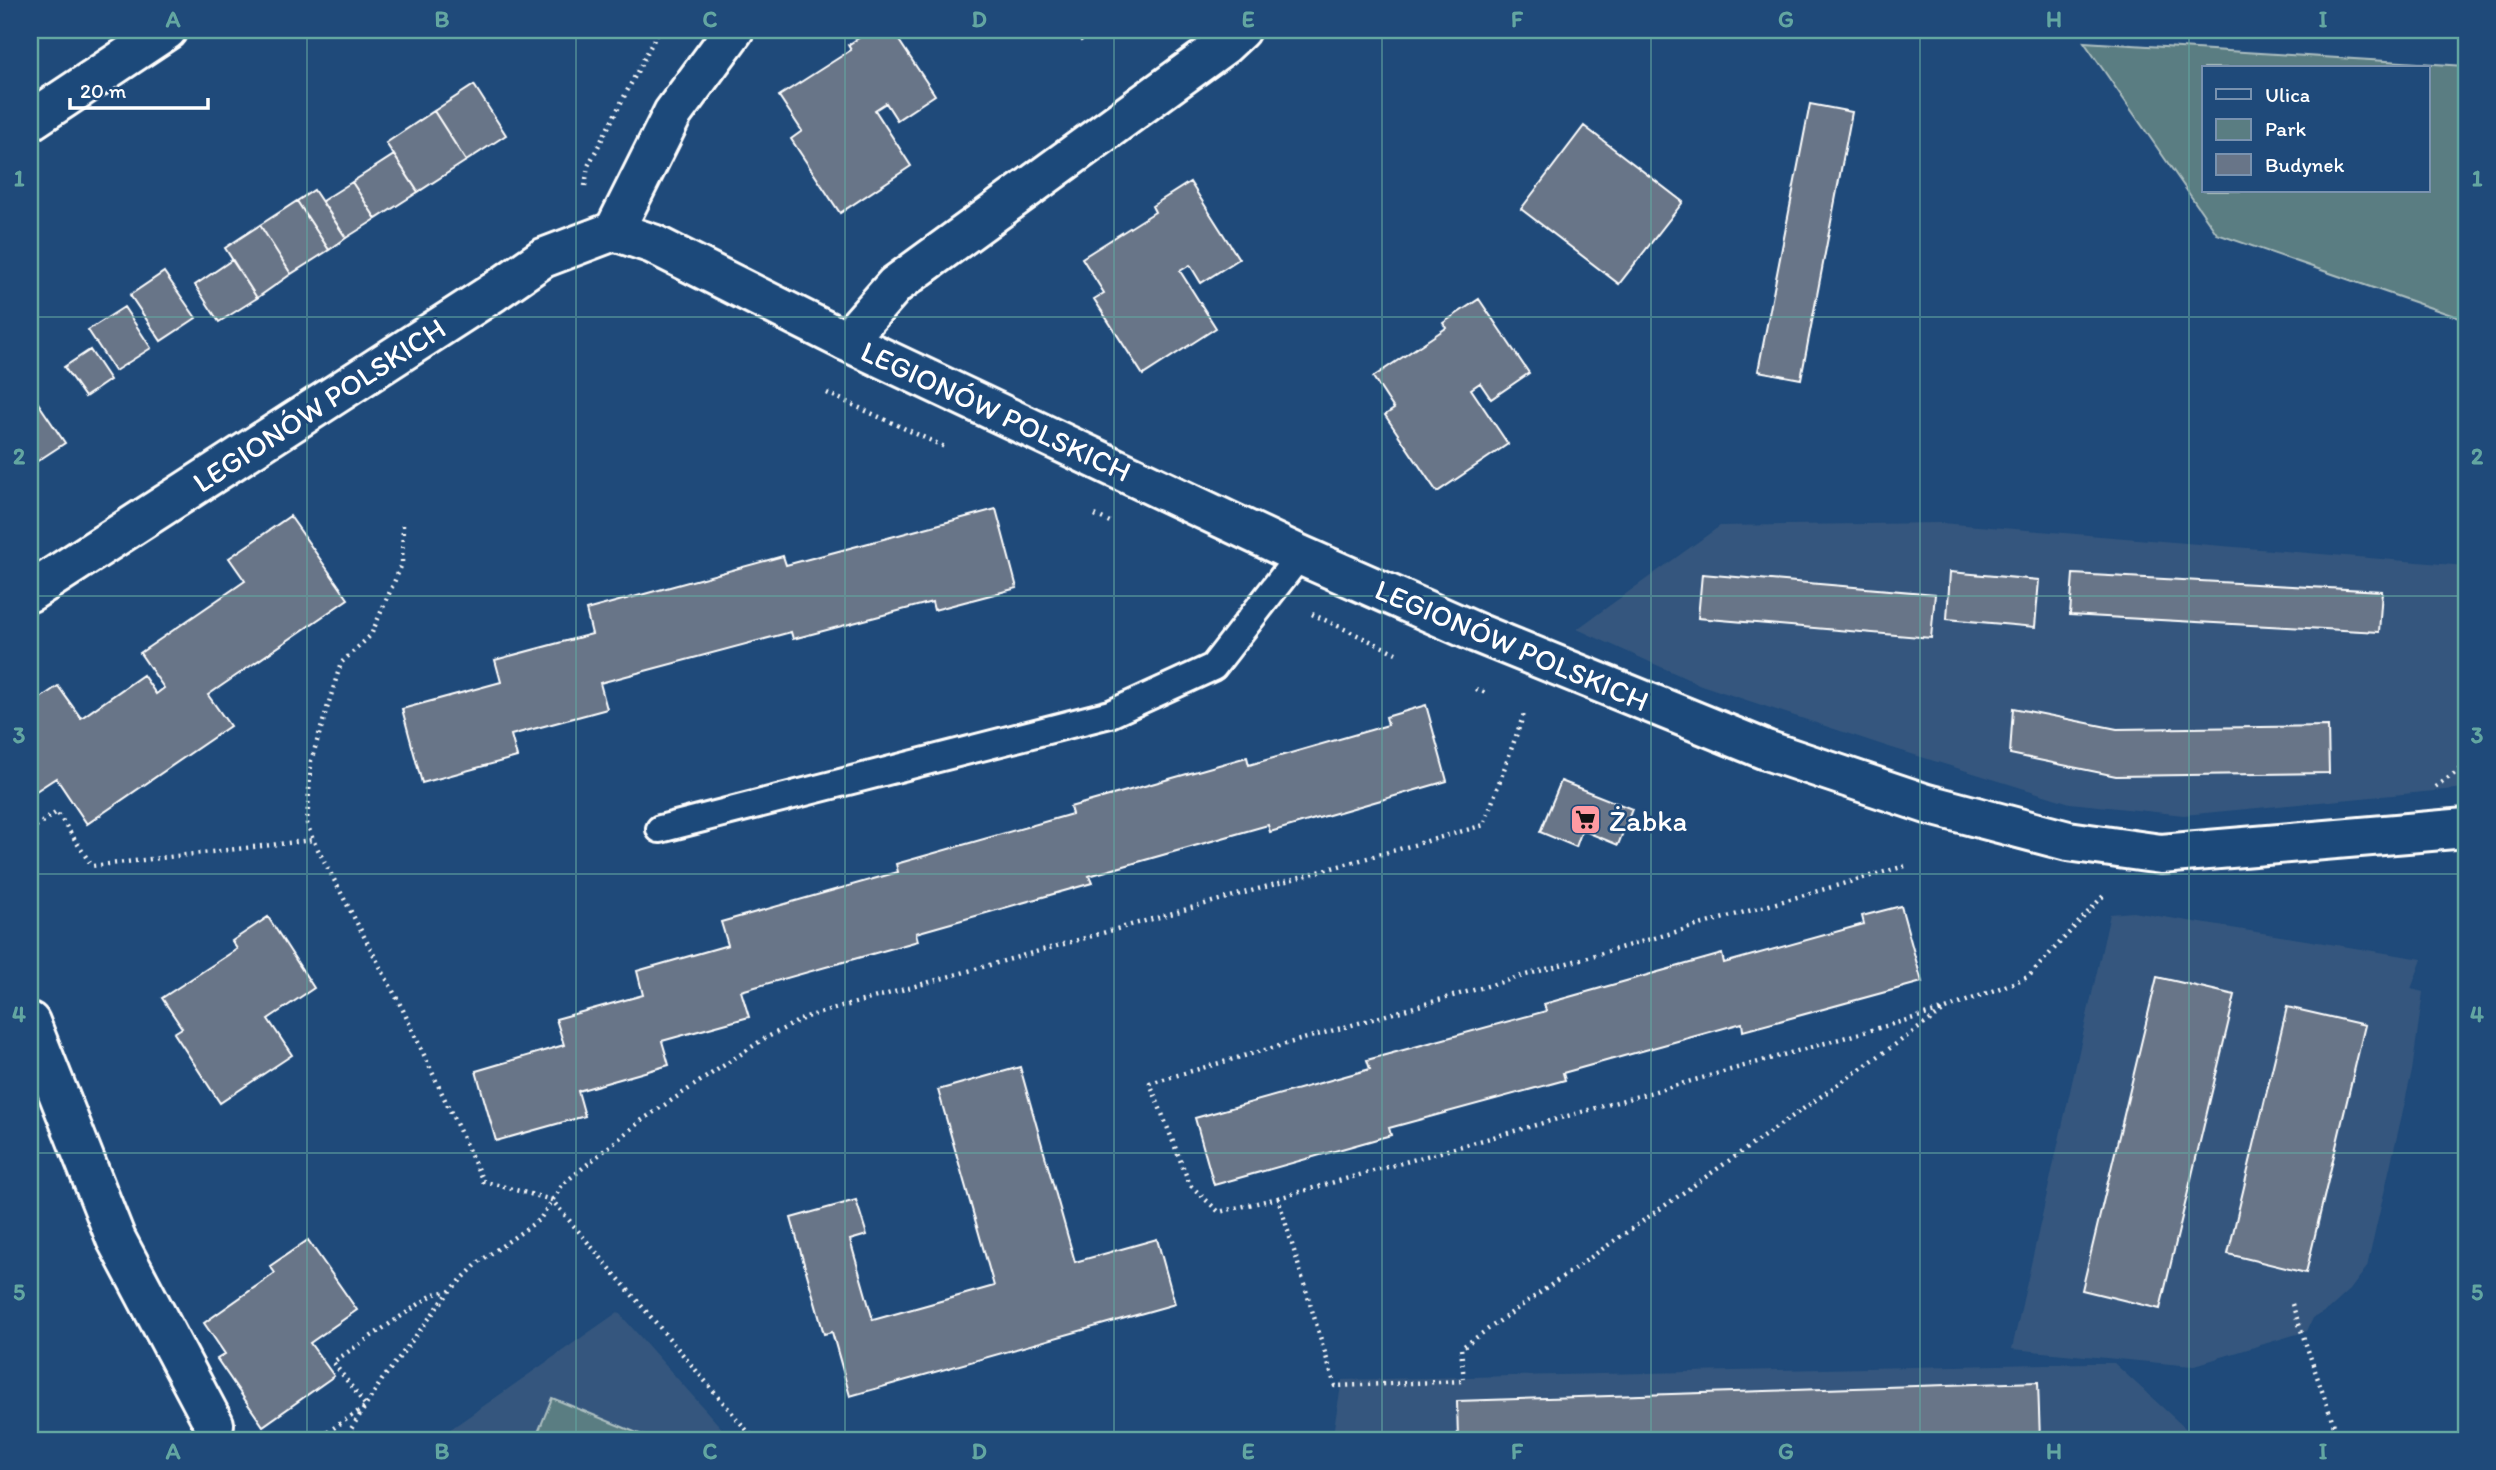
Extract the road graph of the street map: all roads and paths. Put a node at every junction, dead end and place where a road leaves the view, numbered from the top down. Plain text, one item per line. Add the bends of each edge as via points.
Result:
1 (167, 30) edge
2 (659, 30) edge
3 (702, 30) edge
4 (734, 30) edge
5 (1240, 30) edge
6 (673, 113) junction
7 (30, 121) edge
8 (584, 193) dead end
9 (614, 231) junction
10 (846, 341) junction
11 (827, 393) dead end
12 (947, 448) dead end
13 (1096, 515) dead end
14 (1110, 522) dead end
15 (402, 525) dead end
16 (1300, 555) junction
17 (30, 592) edge
18 (1312, 614) dead end
19 (1396, 653) dead end
20 (1476, 690) dead end
21 (1488, 694) dead end
22 (1525, 710) dead end
23 (2466, 765) edge
24 (2430, 791) dead end
25 (2466, 828) edge
26 (660, 829) dead end
27 (30, 830) edge
28 (313, 840) junction
29 (1905, 866) dead end
30 (2104, 895) dead end
31 (1946, 1009) junction
32 (30, 1022) edge
33 (1278, 1198) junction
34 (552, 1200) junction
35 (450, 1291) junction
36 (2292, 1304) dead end
37 (366, 1406) junction
38 (214, 1424) dead end
39 (316, 1440) edge
40 (344, 1440) edge
41 (755, 1440) edge
42 (2339, 1440) edge

1 - 7 street
2 - 8 path via 588,166
3 - 6 street
4 - 6 street
5 - 10 street via 895,285
6 - 9 street
9 - 10 street, LEGIONÓW POLSKICH via 653,244
9 - 17 street, LEGIONÓW POLSKICH via 543,258
10 - 16 street, LEGIONÓW POLSKICH
11 - 12 path
13 - 14 path
15 - 28 path via 402,564 371,635 341,663 311,761 307,823
16 - 25 street, LEGIONÓW POLSKICH via 1477,633 1766,750 1927,804 2068,841 2161,854
16 - 26 lane via 1213,667 1110,714
18 - 19 path
20 - 21 path
22 - 34 path via 1484,825 806,1017 762,1040 642,1120 563,1184
23 - 24 path
27 - 28 path via 57,812 92,866
28 - 34 path via 403,1010 483,1181
29 - 33 path via 1150,1083 1190,1185 1219,1212
30 - 31 path via 2028,977
31 - 33 path
31 - 33 path via 1461,1348 1465,1381 1335,1386
32 - 38 street via 116,1239
34 - 35 path via 540,1219 479,1262
34 - 41 path
35 - 37 path
35 - 37 path via 434,1294 333,1362
36 - 42 path
37 - 39 path
37 - 40 path

